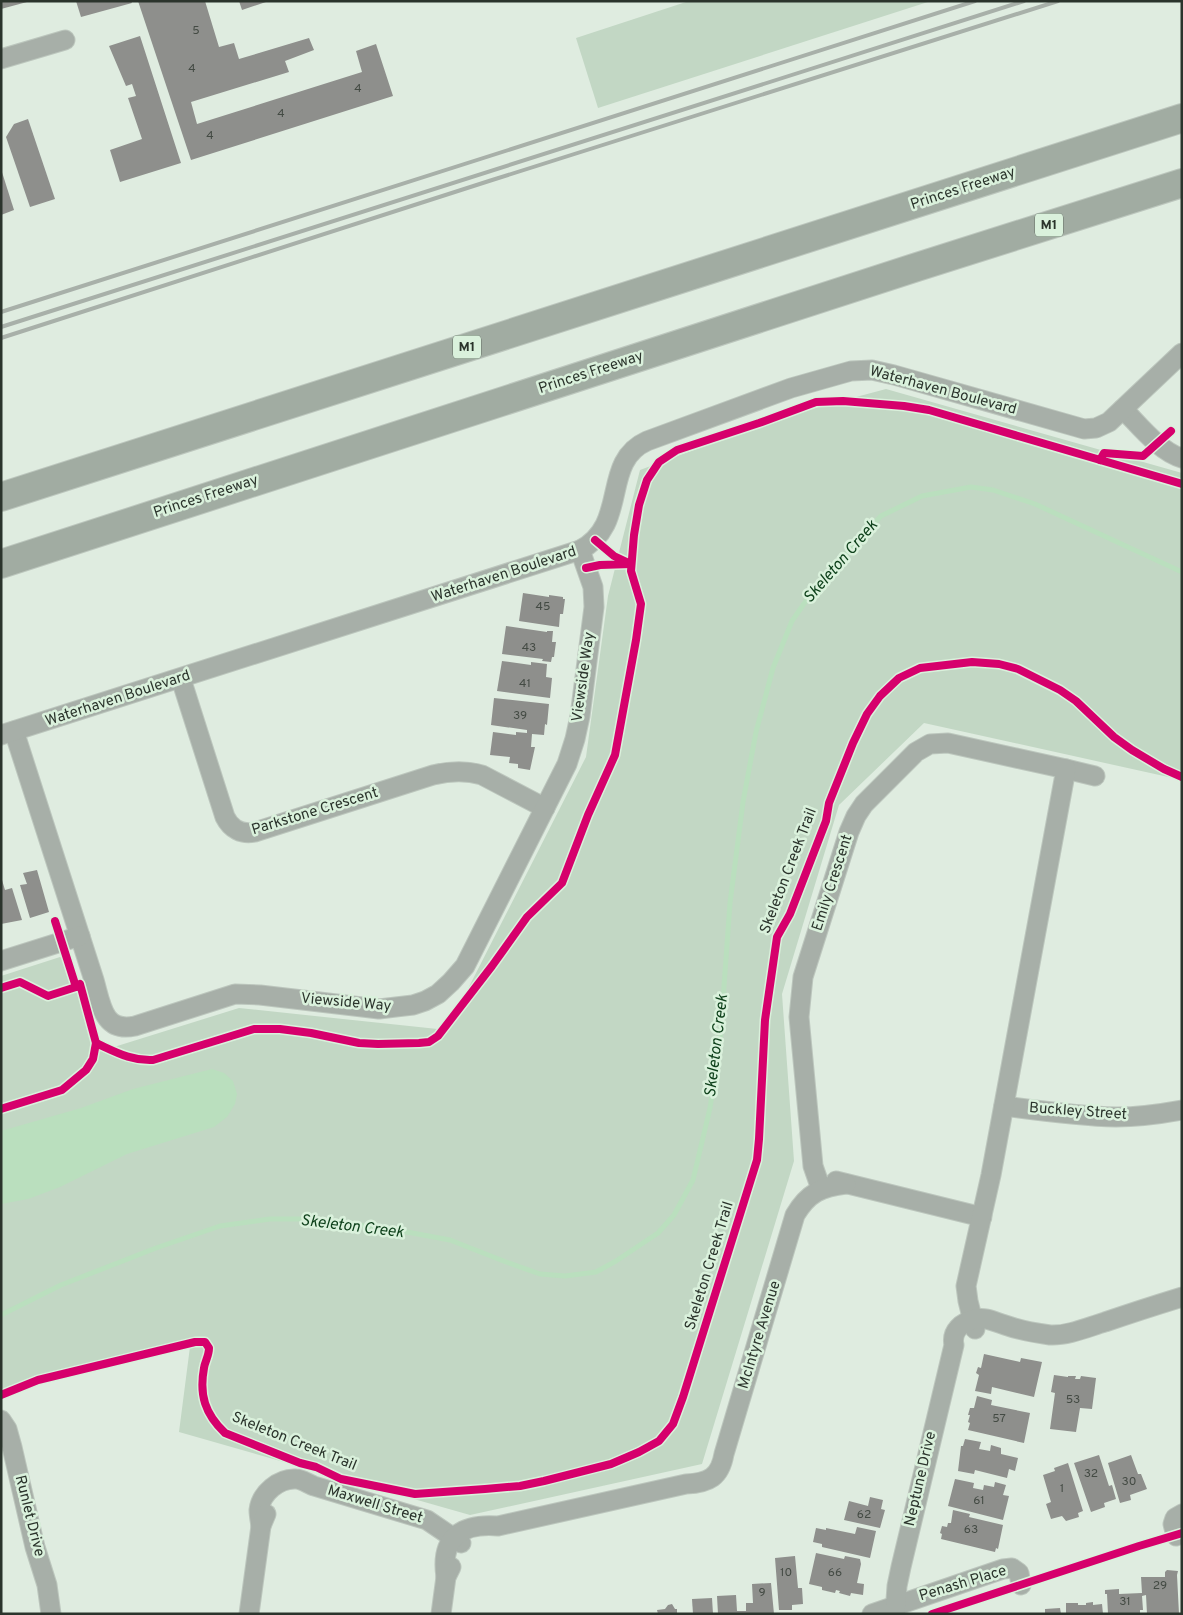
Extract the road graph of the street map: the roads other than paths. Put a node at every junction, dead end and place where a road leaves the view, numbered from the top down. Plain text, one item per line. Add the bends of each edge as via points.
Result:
1 (65, 40) dead end
2 (1, 58) edge
3 (1182, 118) edge
4 (1182, 183) edge
5 (1182, 354) edge
6 (1123, 409) junction
7 (1182, 458) edge
8 (1, 497) edge
9 (580, 550) junction
10 (1, 564) edge
11 (181, 679) junction
12 (8, 733) edge
13 (1066, 769) junction
14 (1095, 776) dead end
15 (545, 808) junction
16 (80, 936) junction
17 (1, 961) edge
18 (1004, 1106) junction
19 (1182, 1110) edge
20 (819, 1185) junction
21 (982, 1216) junction
22 (1182, 1297) edge
23 (973, 1325) junction
24 (1, 1420) edge
25 (1182, 1514) edge
26 (1176, 1536) dead end
27 (457, 1540) junction
28 (1021, 1585) dead end
29 (895, 1610) edge
30 (51, 1614) edge
31 (249, 1614) edge
32 (441, 1614) edge
33 (872, 1614) edge

1 - 2 street
3 - 8 highway, Princes Freeway / M1
4 - 10 highway, Princes Freeway / M1
5 - 6 street, Waterhaven Boulevard
6 - 7 street via 1164,449
6 - 9 street, Waterhaven Boulevard via 1109,422 1084,429 894,375 872,370 851,371 782,391 634,448 624,462 602,532
9 - 11 street, Waterhaven Boulevard
9 - 15 street, Viewside Way via 593,587 594,600 581,703 567,764
11 - 12 street, Waterhaven Boulevard
11 - 15 street, Parkstone Crescent via 225,817 241,832 249,833 454,771 482,775
12 - 16 street, Viewside Way
13 - 14 street, Emily Crescent
13 - 18 street
13 - 20 street, Emily Crescent via 948,743 930,744 916,752 856,816 800,994 799,1017 813,1166
15 - 16 street, Viewside Way via 465,966 438,994 413,1005 378,1009 235,994 146,1023 121,1027 107,1019
16 - 17 street
18 - 19 street, Buckley Street via 1117,1117
18 - 21 street
20 - 21 street, McIntyre Avenue via 846,1184
20 - 27 street, McIntyre Avenue via 795,1215 724,1454 686,1484 498,1526 475,1526 460,1532
21 - 23 street via 966,1286
22 - 23 street via 1062,1334 1041,1333 990,1319
23 - 29 street, Neptune Drive via 965,1323 955,1331 897,1586
24 - 30 street, Runlet Drive via 12,1447 47,1585
25 - 26 street via 1175,1518 1173,1524
27 - 31 street, Maxwell Street via 427,1520 298,1479 288,1479 273,1487 262,1502
27 - 32 street via 445,1554 446,1577
28 - 29 street, Penash Place via 1019,1573 1012,1568 1003,1569
29 - 33 street

